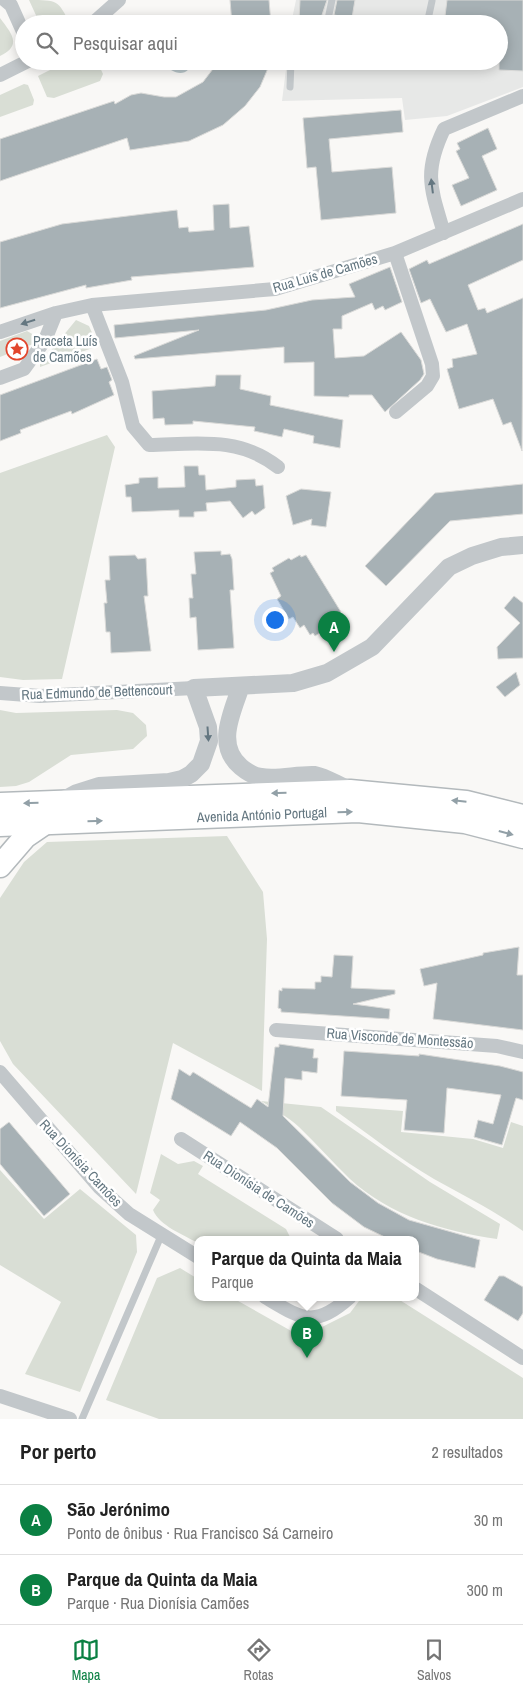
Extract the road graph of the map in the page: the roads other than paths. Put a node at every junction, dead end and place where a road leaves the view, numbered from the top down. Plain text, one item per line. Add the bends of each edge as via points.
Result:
1 (5, 0) edge
2 (119, 0) edge
3 (332, 0) edge
4 (431, 0) edge
5 (15, 15) edge
6 (102, 15) edge
7 (329, 15) edge
8 (428, 15) edge
9 (15, 68) edge
10 (291, 70) edge
11 (0, 75) edge
12 (290, 87) dead end
13 (523, 96) edge
14 (523, 199) edge
15 (444, 233) junction
16 (395, 253) junction
17 (92, 305) junction
18 (56, 313) junction
19 (0, 332) edge
20 (0, 378) edge
21 (396, 412) dead end
22 (278, 468) dead end
23 (523, 545) edge
24 (241, 686) junction
25 (194, 688) junction
26 (0, 693) edge
27 (350, 791) junction
28 (62, 802) junction
29 (0, 804) edge
30 (523, 816) edge
31 (47, 822) junction
32 (0, 825) edge
33 (523, 837) edge
34 (0, 866) edge
35 (276, 1030) dead end
36 (523, 1052) edge
37 (0, 1072) edge
38 (180, 1139) dead end
39 (161, 1236) junction
40 (332, 1236) edge
41 (194, 1256) edge
42 (419, 1291) edge
43 (272, 1301) edge
44 (345, 1301) edge
45 (523, 1358) edge
46 (0, 1396) edge
47 (70, 1419) edge
48 (82, 1419) edge

1 - 5 street
2 - 6 street
3 - 7 lane
4 - 8 lane
9 - 11 street
10 - 12 lane
15 -> 13 street via 430,186 432,153 444,129
14 - 15 street, Rua Luís de Camões
15 - 16 street, Rua Luís de Camões
16 - 17 street, Rua Luís de Camões via 275,289
16 - 21 street via 432,364 433,376
17 - 18 street, Rua Luís de Camões
17 - 22 street via 122,382 133,426 149,445 225,444 263,455
18 -> 19 street, Rua Luís de Camões
18 - 20 street via 46,340 24,369
23 - 24 street via 501,547 449,567 372,647 343,665 293,683
24 - 25 street
24 - 27 street via 227,727 226,741 229,753 238,764 249,774 262,777 316,775
25 - 26 street, Rua Edmundo de Bettencourt via 40,696
25 -> 28 street via 208,727 209,740 201,764 191,774 169,782 99,786
27 -> 28 main road, Avenida António Portugal
30 -> 27 main road, Avenida António Portugal via 466,802
28 -> 29 main road, Avenida António Portugal
31 - 32 main road, Avenida António Portugal
31 -> 33 main road, Avenida António Portugal via 358,811 465,822
31 - 34 main road via 25,837
35 - 36 street, Rua Visconde de Montessão via 497,1046
37 - 39 street, Rua Dionísia Camões via 99,1187 129,1214
38 - 40 street, Rua Dionísia de Camões
39 - 41 street, Rua Dionísia Camões
39 - 48 lane
42 - 45 street
43 - 44 street via 298,1316 320,1318
46 - 47 street

